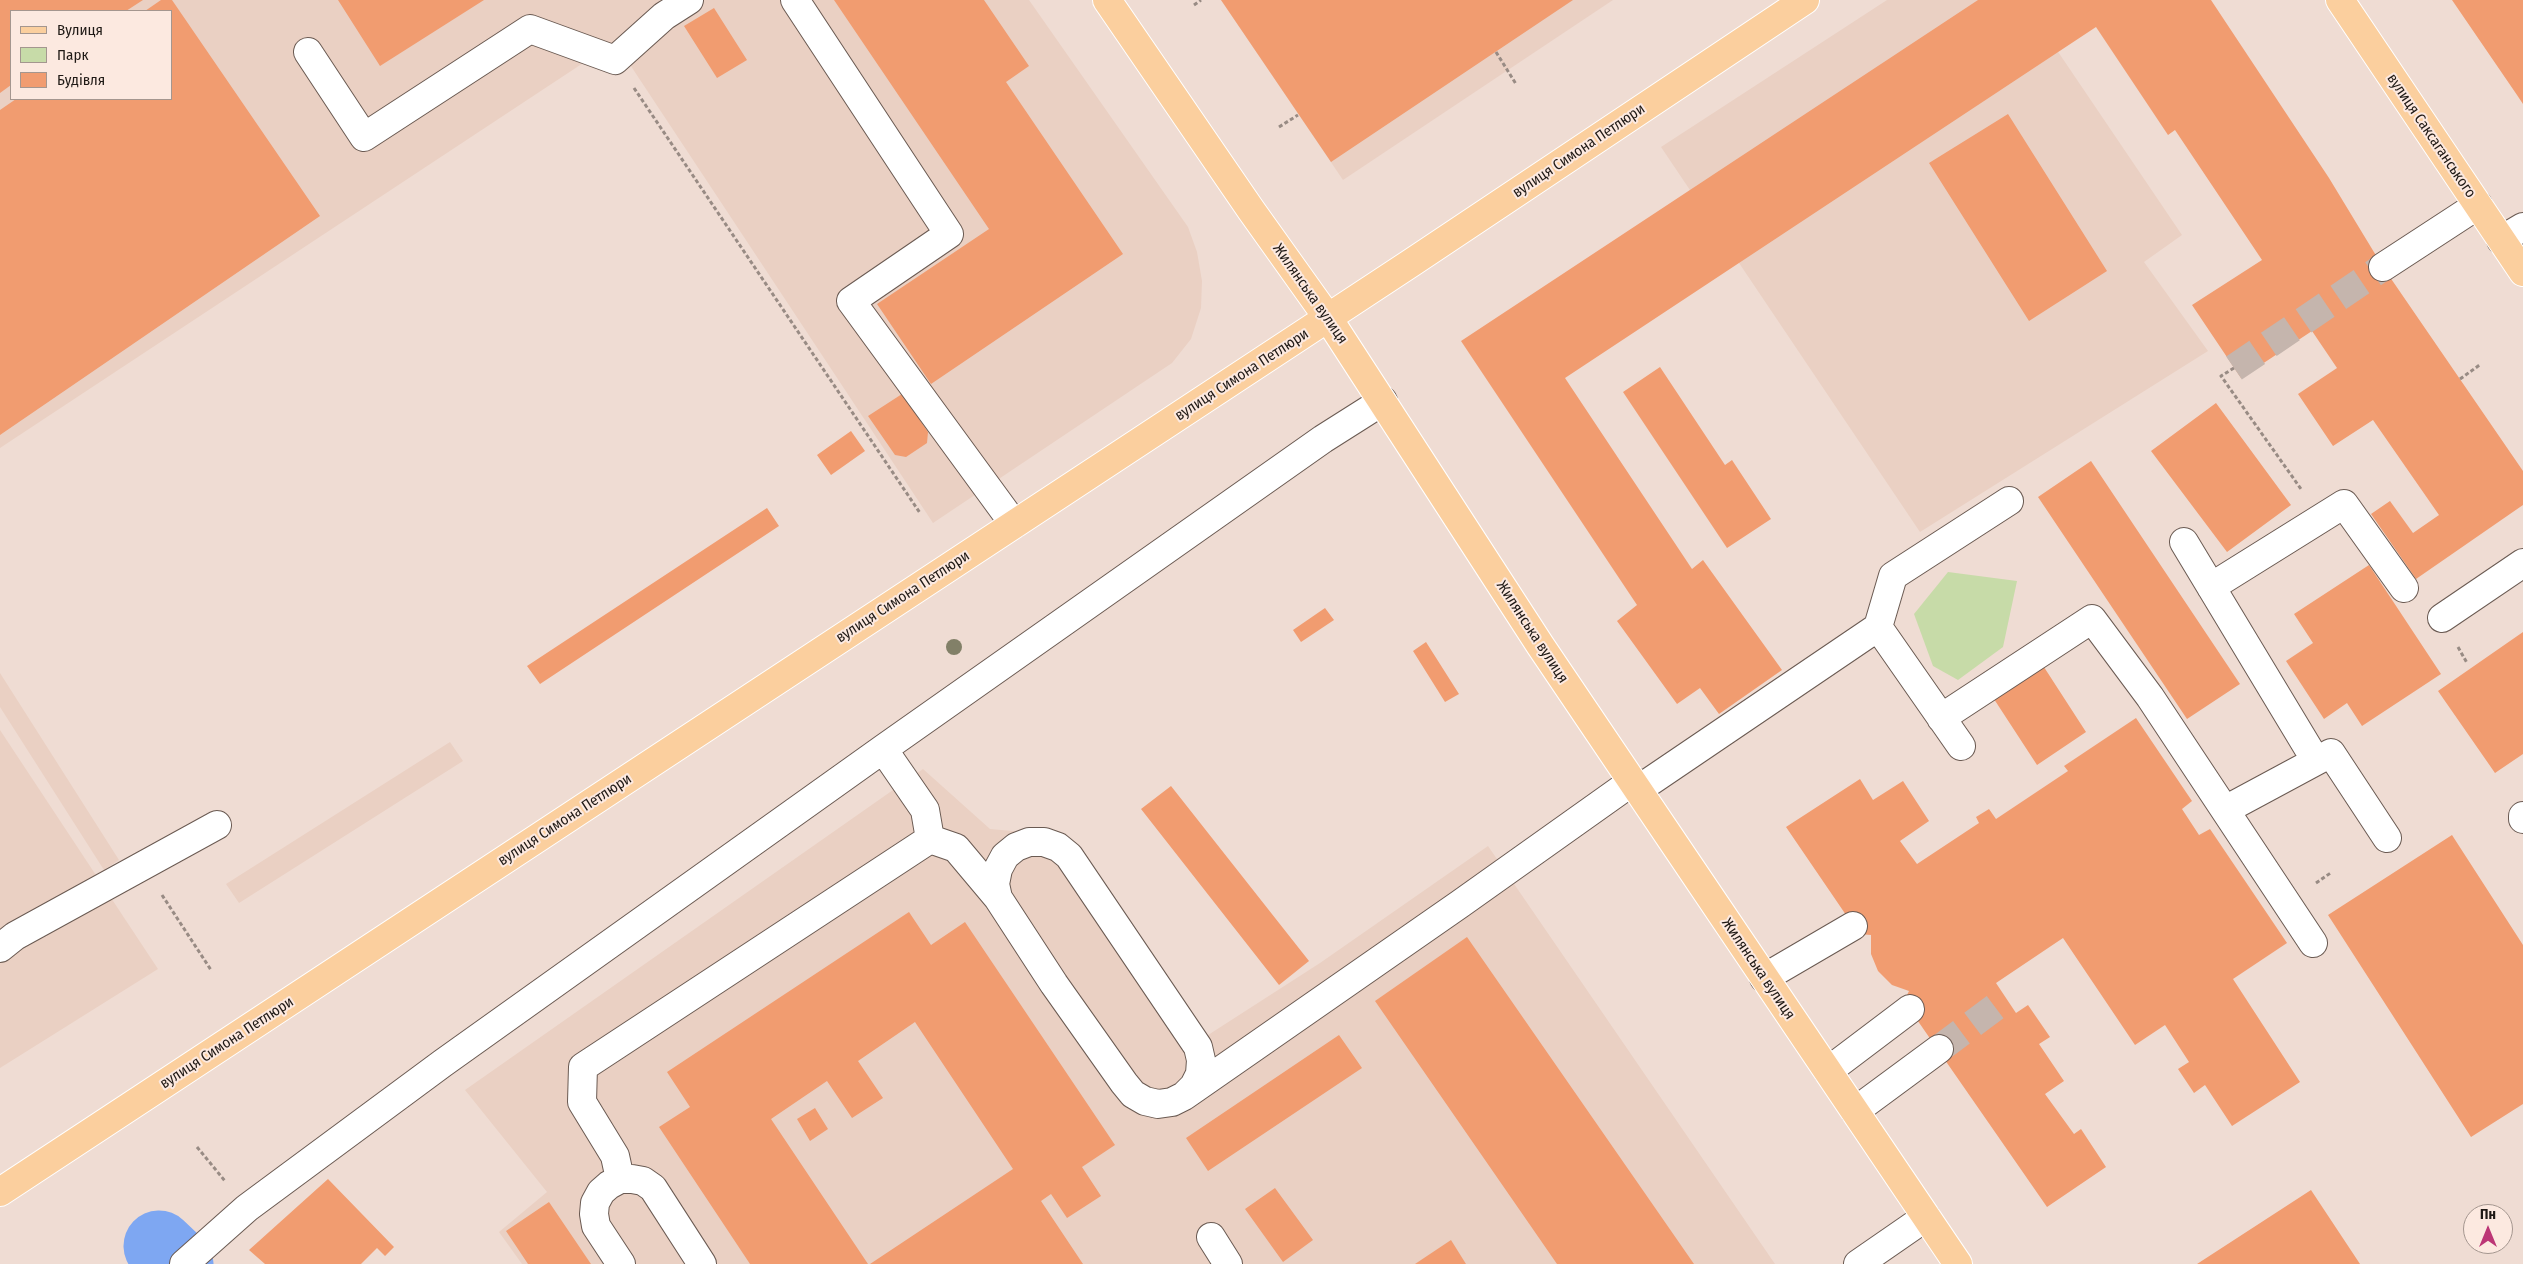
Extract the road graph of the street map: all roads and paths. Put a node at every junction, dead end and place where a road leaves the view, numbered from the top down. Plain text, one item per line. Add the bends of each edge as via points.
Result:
1 (689, 0) edge
2 (796, 0) edge
3 (1108, 0) edge
4 (1202, 0) edge
5 (1805, 0) edge
6 (2340, 0) edge
7 (1194, 4) dead end
8 (308, 52) dead end
9 (1496, 52) dead end
10 (615, 60) junction
11 (1516, 84) dead end
12 (1298, 115) dead end
13 (1279, 127) dead end
14 (2478, 205) junction
15 (2512, 234) edge
16 (2384, 268) tunnel mouth
17 (2523, 272) edge
18 (1328, 318) junction
19 (2482, 364) dead end
20 (2234, 368) tunnel mouth
21 (2460, 379) dead end
22 (1383, 401) junction
23 (2010, 500) dead end
24 (920, 513) dead end
25 (2322, 518) junction
26 (1014, 524) junction
27 (2184, 542) dead end
28 (2523, 563) edge
29 (2211, 587) junction
30 (2404, 588) dead end
31 (2442, 618) dead end
32 (1878, 627) junction
33 (1941, 718) junction
34 (1961, 746) dead end
35 (883, 749) junction
36 (2316, 761) junction
37 (1636, 785) junction
38 (2225, 810) junction
39 (217, 825) dead end
40 (2387, 838) dead end
41 (930, 839) junction
42 (1016, 847) junction
43 (956, 848) junction
44 (998, 898) junction
45 (175, 914) dead end
46 (1853, 926) dead end
47 (2313, 944) dead end
48 (0, 948) edge
49 (211, 970) dead end
50 (1764, 978) junction
51 (1910, 1008) dead end
52 (1939, 1049) tunnel mouth
53 (1828, 1071) junction
54 (1184, 1096) junction
55 (1855, 1111) junction
56 (198, 1147) dead end
57 (620, 1179) junction
58 (229, 1186) dead end
59 (0, 1192) edge
60 (1926, 1217) junction
61 (1211, 1237) dead end
62 (184, 1264) edge
63 (621, 1264) edge
64 (702, 1264) edge
65 (1228, 1264) edge
66 (1858, 1264) edge
67 (1958, 1264) edge

1 - 10 street via 664,16
2 - 26 street via 949,234 851,301
3 - 18 main road, Жилянська вулиця
4 - 7 path
5 - 18 main road, вулиця Симона Петлюри
6 - 14 main road, вулиця Саксаганського
8 - 10 street via 364,137 530,29
9 - 11 path
10 - 24 path
12 - 13 path
14 - 15 main road, вулиця Саксаганського
14 - 16 street
15 - 17 main road, вулиця Саксаганського
18 - 22 main road, Жилянська вулиця
18 - 26 main road, вулиця Симона Петлюри
19 - 21 path
20 - 25 path via 2222,376
22 - 35 street
22 - 37 main road, Жилянська вулиця via 1540,645
23 - 32 street via 1893,576
25 - 29 street
25 - 30 street via 2344,504
26 - 59 main road, вулиця Симона Петлюри
27 - 29 street
28 - 31 street
29 - 36 street
32 - 33 street
32 - 37 street
33 - 34 street
33 - 38 street via 2092,619 2150,697
35 - 41 street via 925,810
35 - 62 street via 443,1063 222,1229
36 - 38 street
36 - 40 street via 2331,753
37 - 50 main road, Жилянська вулиця
37 - 54 street
38 - 47 street
39 - 48 street via 78,900
41 - 43 street
41 - 57 street via 583,1067 582,1102 615,1156
42 - 43 street via 996,854 976,854
42 - 44 street via 1005,856 998,869 995,884
42 - 54 street via 1044,842 1069,856 1190,1035 1198,1047 1200,1074
43 - 44 street
44 - 54 street via 1054,984 1133,1094 1158,1104
45 - 49 path
46 - 50 street
50 - 53 main road, Жилянська вулиця
51 - 53 street
52 - 55 street
53 - 55 main road, Жилянська вулиця
55 - 60 main road, Жилянська вулиця
56 - 58 path
57 - 63 street via 601,1192 594,1214 596,1226
57 - 64 street via 643,1181 653,1188
60 - 66 street
60 - 67 main road, Жилянська вулиця
61 - 65 street

